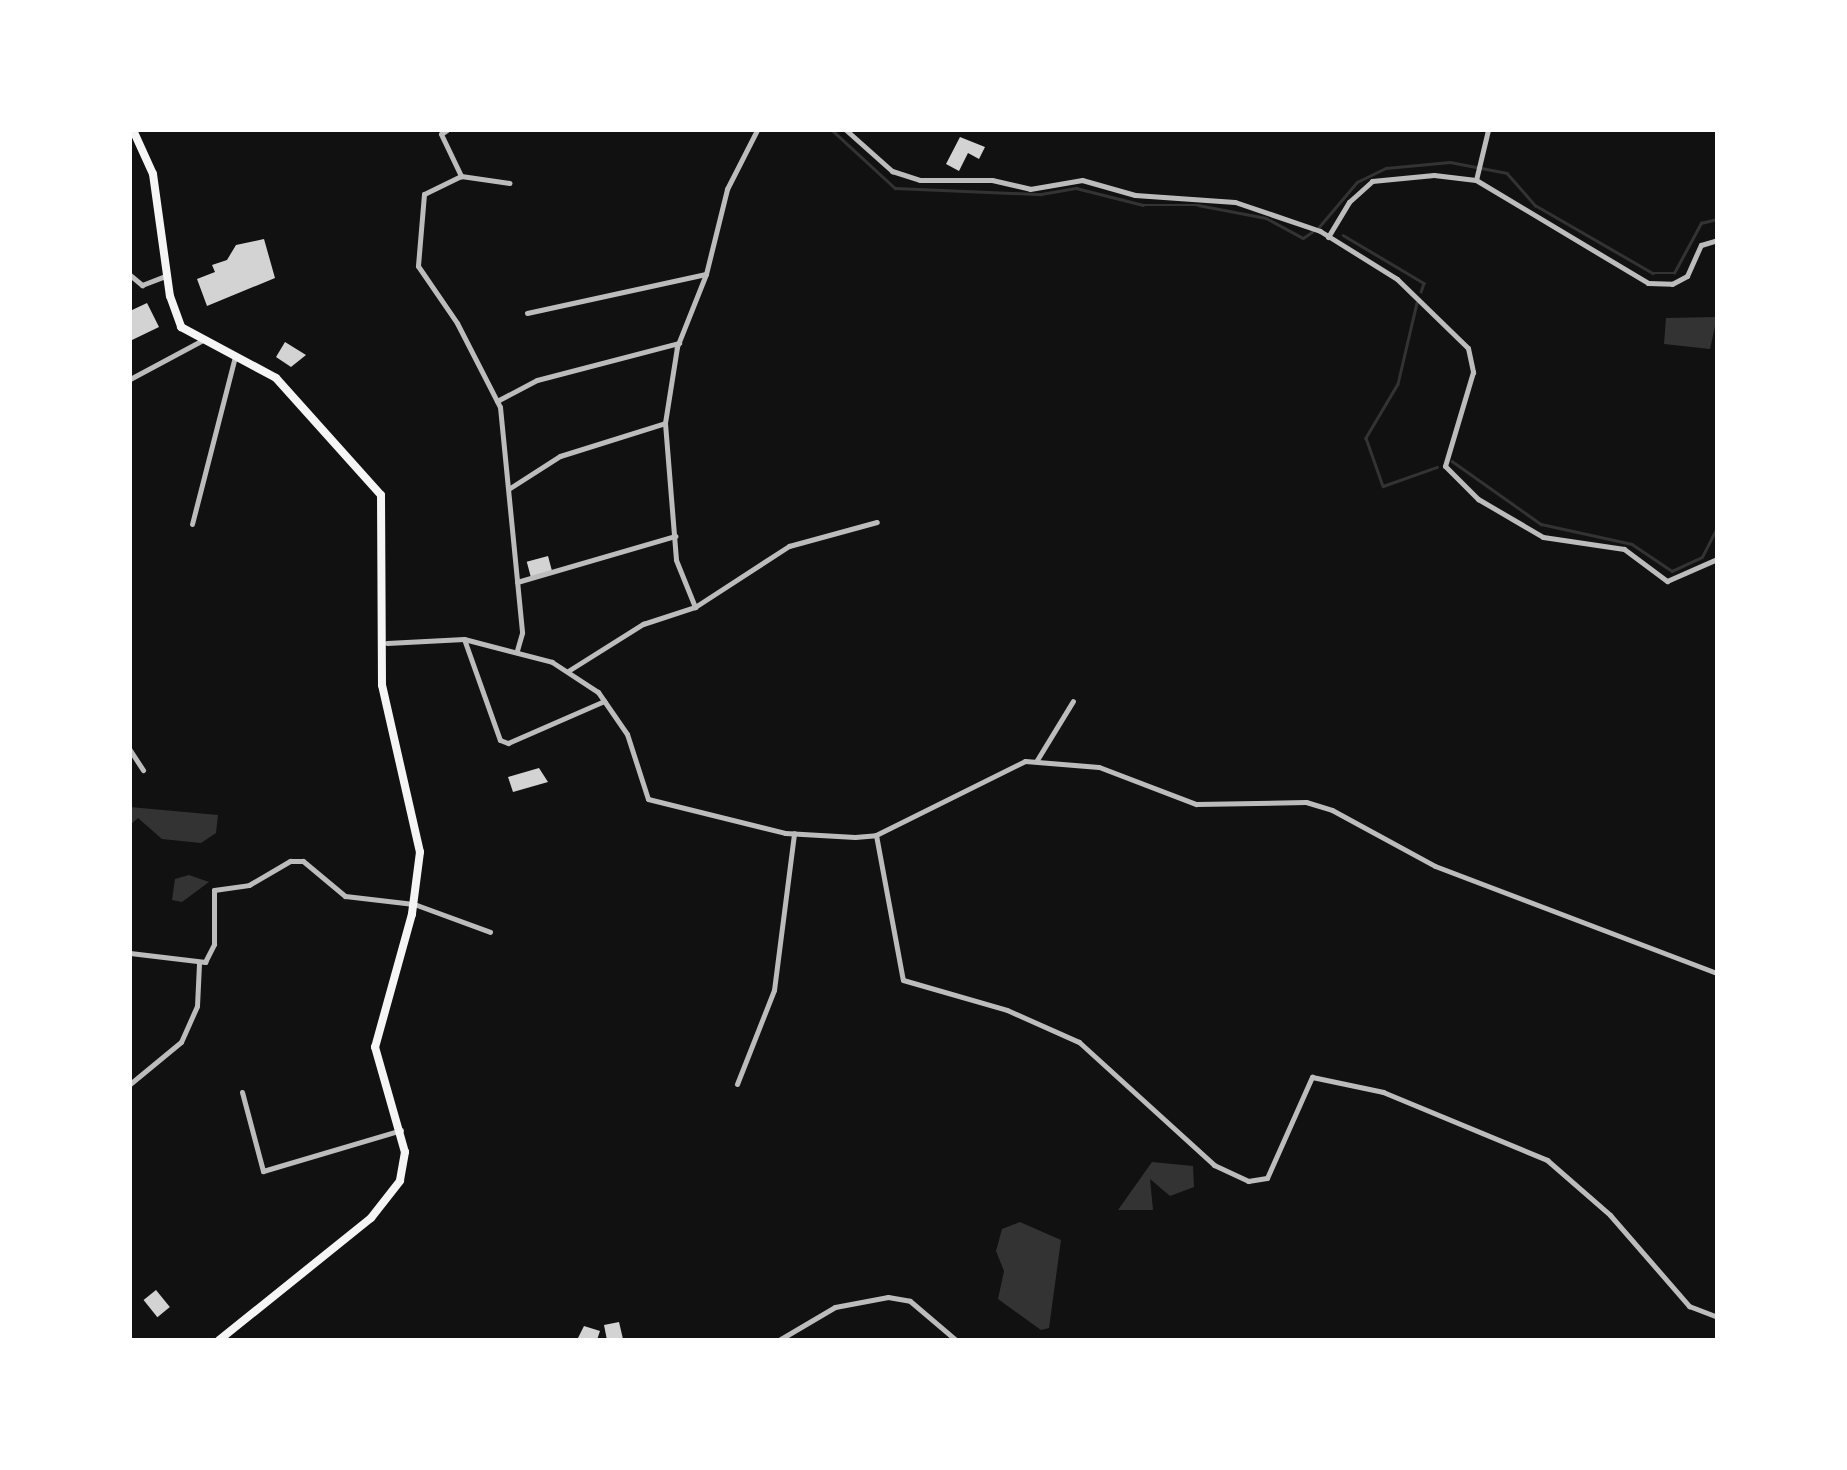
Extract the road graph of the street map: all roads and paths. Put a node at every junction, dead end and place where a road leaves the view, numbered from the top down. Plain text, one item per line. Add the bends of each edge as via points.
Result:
1 (133, 130) edge
2 (447, 130) edge
3 (758, 130) edge
4 (846, 130) edge
5 (1488, 130) edge
6 (461, 176) junction
7 (1476, 180) junction
8 (510, 183) dead end
9 (1328, 236) junction
10 (1717, 240) edge
11 (706, 274) junction
12 (168, 275) junction
13 (130, 276) edge
14 (527, 314) dead end
15 (202, 341) junction
16 (679, 343) junction
17 (236, 356) junction
18 (130, 380) edge
19 (497, 401) junction
20 (665, 423) junction
21 (510, 488) junction
22 (877, 522) dead end
23 (192, 524) dead end
24 (675, 536) junction
25 (660, 539) junction
26 (662, 547) dead end
27 (1717, 560) edge
28 (517, 582) junction
29 (695, 606) junction
30 (464, 639) junction
31 (387, 644) junction
32 (517, 650) junction
33 (567, 671) junction
34 (604, 701) junction
35 (1073, 701) dead end
36 (130, 750) edge
37 (1036, 760) junction
38 (143, 770) dead end
39 (794, 834) junction
40 (876, 835) junction
41 (414, 904) junction
42 (490, 932) dead end
43 (130, 954) edge
44 (199, 964) junction
45 (1717, 972) edge
46 (130, 1084) edge
47 (737, 1084) dead end
48 (242, 1092) dead end
49 (401, 1130) junction
50 (1717, 1318) edge
51 (224, 1339) edge
52 (779, 1340) edge
53 (956, 1340) edge

1 - 12 main road via 153,174
2 - 6 street via 441,134
3 - 11 street via 727,188
4 - 9 street via 892,171 920,180 992,180 1030,189 1082,180 1136,195 1234,202
5 - 7 street
6 - 8 street
6 - 19 street via 424,194 418,266 449,308
7 - 9 street via 1434,175 1372,182 1349,202
7 - 10 street via 1648,283 1687,276 1701,245
9 - 27 street via 1397,279 1468,348 1473,372 1444,458 1478,499 1543,537 1624,548 1667,581
11 - 14 street
11 - 16 street
12 - 13 street via 142,285
12 - 15 main road via 174,313
15 - 17 main road
15 - 18 street
16 - 19 street via 537,380
16 - 20 street
17 - 23 street
17 - 31 main road via 276,378 374,480 384,512
19 - 21 street
20 - 21 street via 560,456
20 - 24 street
21 - 28 street
22 - 29 street via 789,546
24 - 25 street
24 - 29 street via 676,560
25 - 26 street
25 - 28 street
28 - 32 street
29 - 33 street via 643,624
30 - 31 street
30 - 32 street
30 - 34 street via 500,740 508,743
31 - 41 main road via 382,685 420,852
32 - 33 street
33 - 34 street
34 - 39 street via 627,734 648,799
35 - 37 street
36 - 38 street
37 - 40 street via 988,775
37 - 45 street via 1120,772 1196,804 1306,802 1332,810 1435,866
39 - 40 street
39 - 47 street via 774,990
40 - 50 street via 903,980 1007,1010 1080,1042 1214,1165 1248,1181 1266,1178 1312,1077 1383,1092 1547,1160 1610,1214 1689,1306
41 - 42 street
41 - 44 street via 345,896 303,861 290,861 249,885 214,890 214,944
41 - 49 main road via 375,1047
43 - 44 street
44 - 46 street via 197,1006 181,1042
48 - 49 street via 263,1171
49 - 51 main road via 400,1181 372,1218
52 - 53 street via 835,1307 888,1298 910,1301

